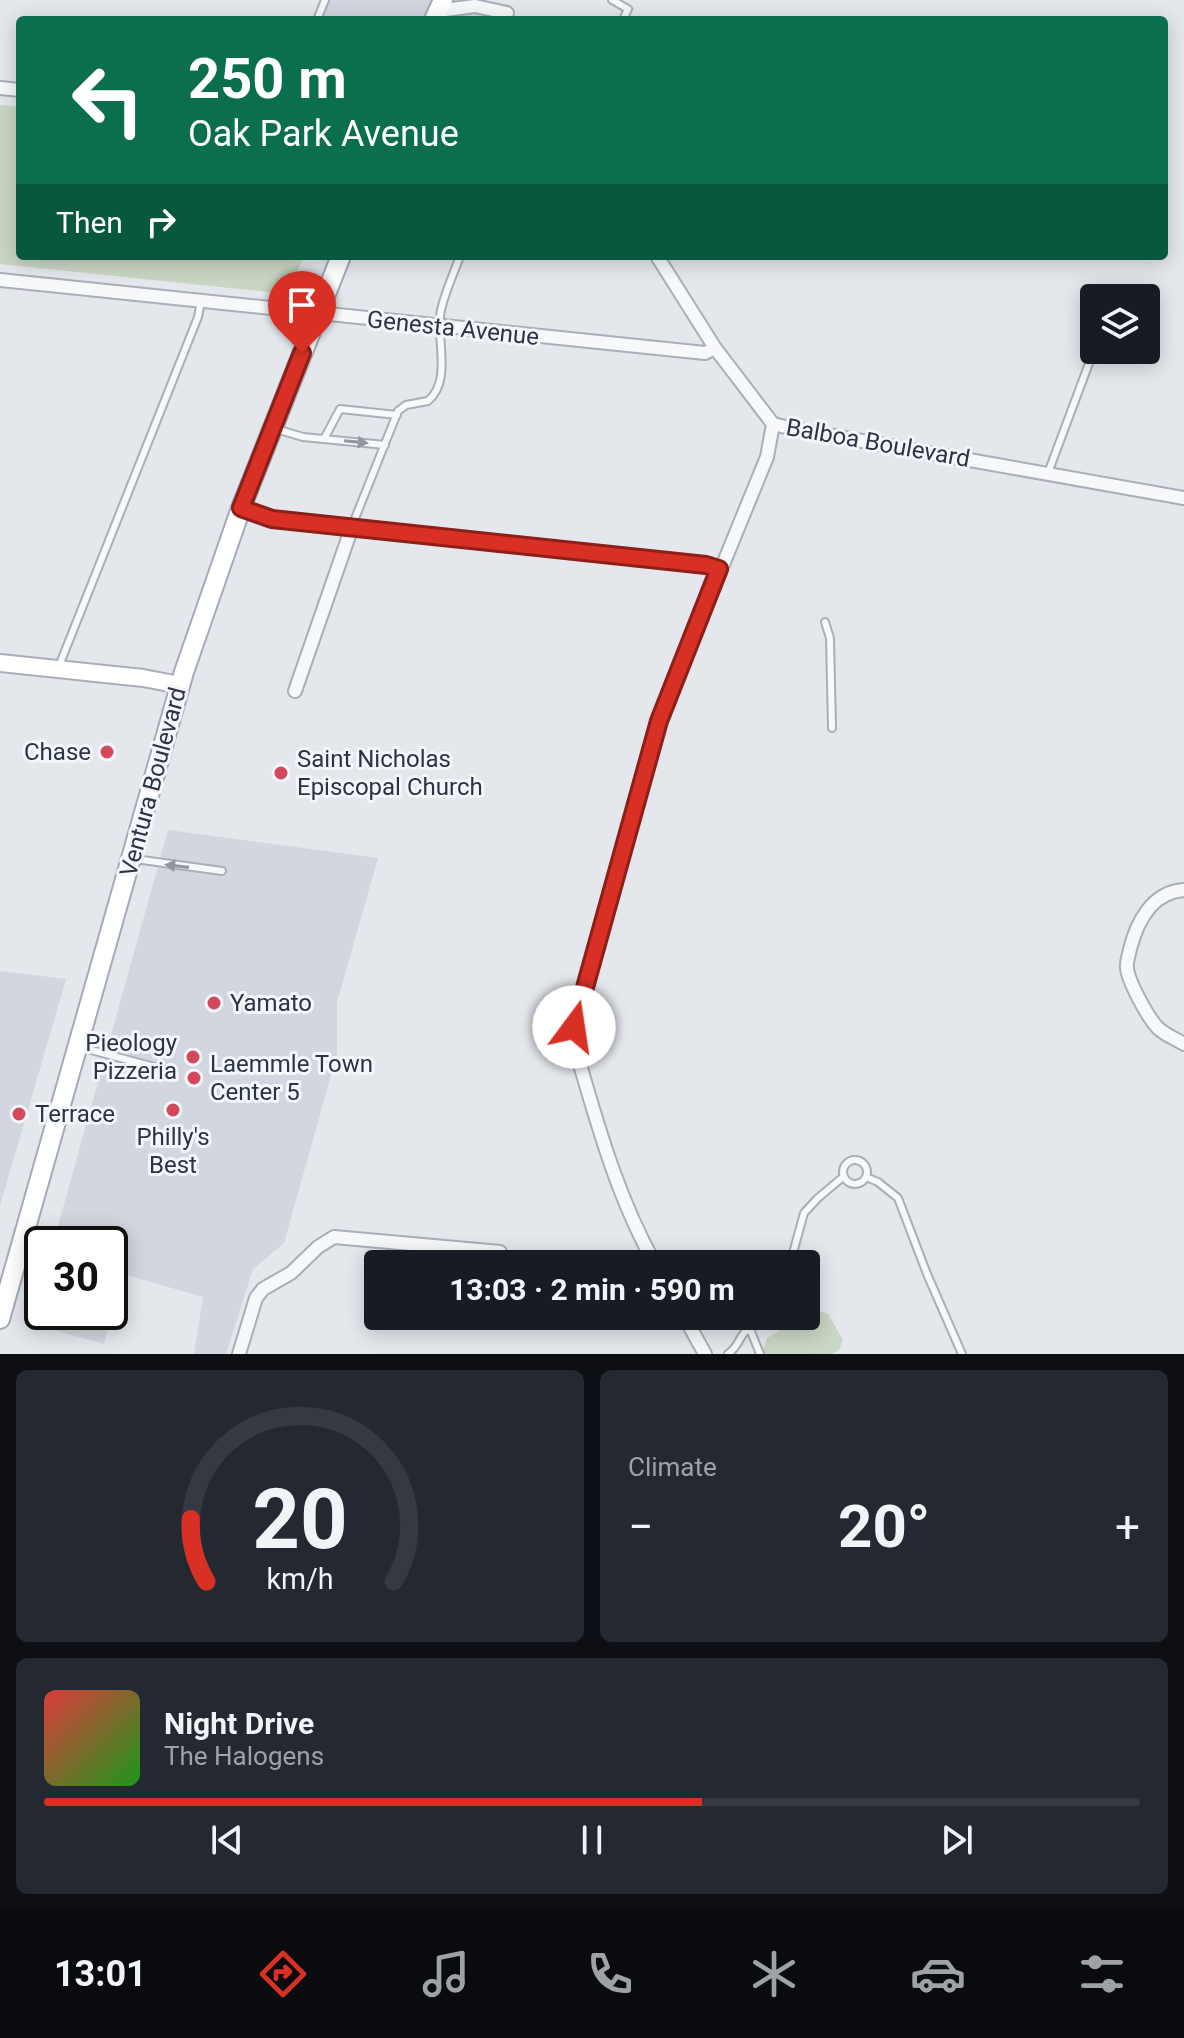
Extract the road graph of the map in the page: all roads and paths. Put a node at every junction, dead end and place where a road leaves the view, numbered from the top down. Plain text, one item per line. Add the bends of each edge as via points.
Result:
1 (500, 0) edge
2 (612, 0) edge
3 (438, 10) edge
4 (510, 16) edge
5 (625, 16) edge
6 (339, 260) edge
7 (459, 260) edge
8 (660, 260) edge
9 (0, 280) edge
10 (201, 301) junction
11 (318, 313) junction
12 (441, 327) junction
13 (715, 348) junction
14 (1089, 364) edge
15 (397, 415) junction
16 (773, 424) junction
17 (273, 428) junction
18 (324, 439) junction
19 (385, 445) junction
20 (1048, 473) junction
21 (1184, 498) edge
22 (241, 508) junction
23 (352, 527) junction
24 (719, 569) junction
25 (825, 622) dead end
26 (0, 663) edge
27 (58, 669) junction
28 (180, 685) junction
29 (295, 691) dead end
30 (832, 728) dead end
31 (132, 858) junction
32 (222, 871) dead end
33 (1184, 890) edge
34 (1184, 1044) edge
35 (79, 1047) junction
36 (158, 1068) dead end
37 (843, 1177) junction
38 (866, 1177) junction
39 (478, 1250) edge
40 (647, 1250) edge
41 (794, 1250) edge
42 (0, 1319) edge
43 (692, 1330) edge
44 (748, 1330) edge
45 (750, 1330) edge
46 (239, 1354) edge
47 (705, 1354) edge
48 (728, 1354) edge
49 (760, 1354) edge
50 (962, 1354) edge

1 - 4 street
2 - 5 lane via 628,9
3 - 4 street via 475,6
6 - 11 main road, Ventura Boulevard
7 - 12 lane via 441,311
8 - 13 street, Balboa Boulevard
9 - 10 street, Genesta Avenue
10 - 11 street, Genesta Avenue
10 - 27 lane
11 - 12 street, Genesta Avenue
11 - 17 main road, Ventura Boulevard
12 - 13 street, Genesta Avenue via 705,353
12 - 15 lane via 438,387 428,401 406,405
13 - 16 street, Balboa Boulevard
14 - 20 lane
15 - 18 lane via 340,409
15 - 19 lane
16 - 20 street, Balboa Boulevard
16 - 24 street via 767,457
17 - 18 lane
17 - 22 main road, Ventura Boulevard
18 -> 19 lane
19 - 23 lane
20 - 21 street, Balboa Boulevard
22 - 23 street via 272,519
22 - 28 main road, Ventura Boulevard
23 - 24 street
23 - 29 street
24 - 40 street via 659,721 574,1027 574,1044 620,1192
25 - 30 lane
26 - 27 street
27 - 28 street
28 - 31 main road, Ventura Boulevard
32 -> 31 lane
31 - 35 main road, Ventura Boulevard
33 - 34 street via 1159,899 1144,913 1126,967 1158,1029
35 - 36 lane
35 - 42 main road, Ventura Boulevard
37 - 38 lane via 853,1184
37 - 38 lane via 845,1165 855,1160 865,1165
37 - 41 lane via 804,1213
38 - 50 lane via 898,1198
39 - 46 street via 334,1237 263,1289
43 - 47 street
44 - 48 lane
45 - 49 lane

